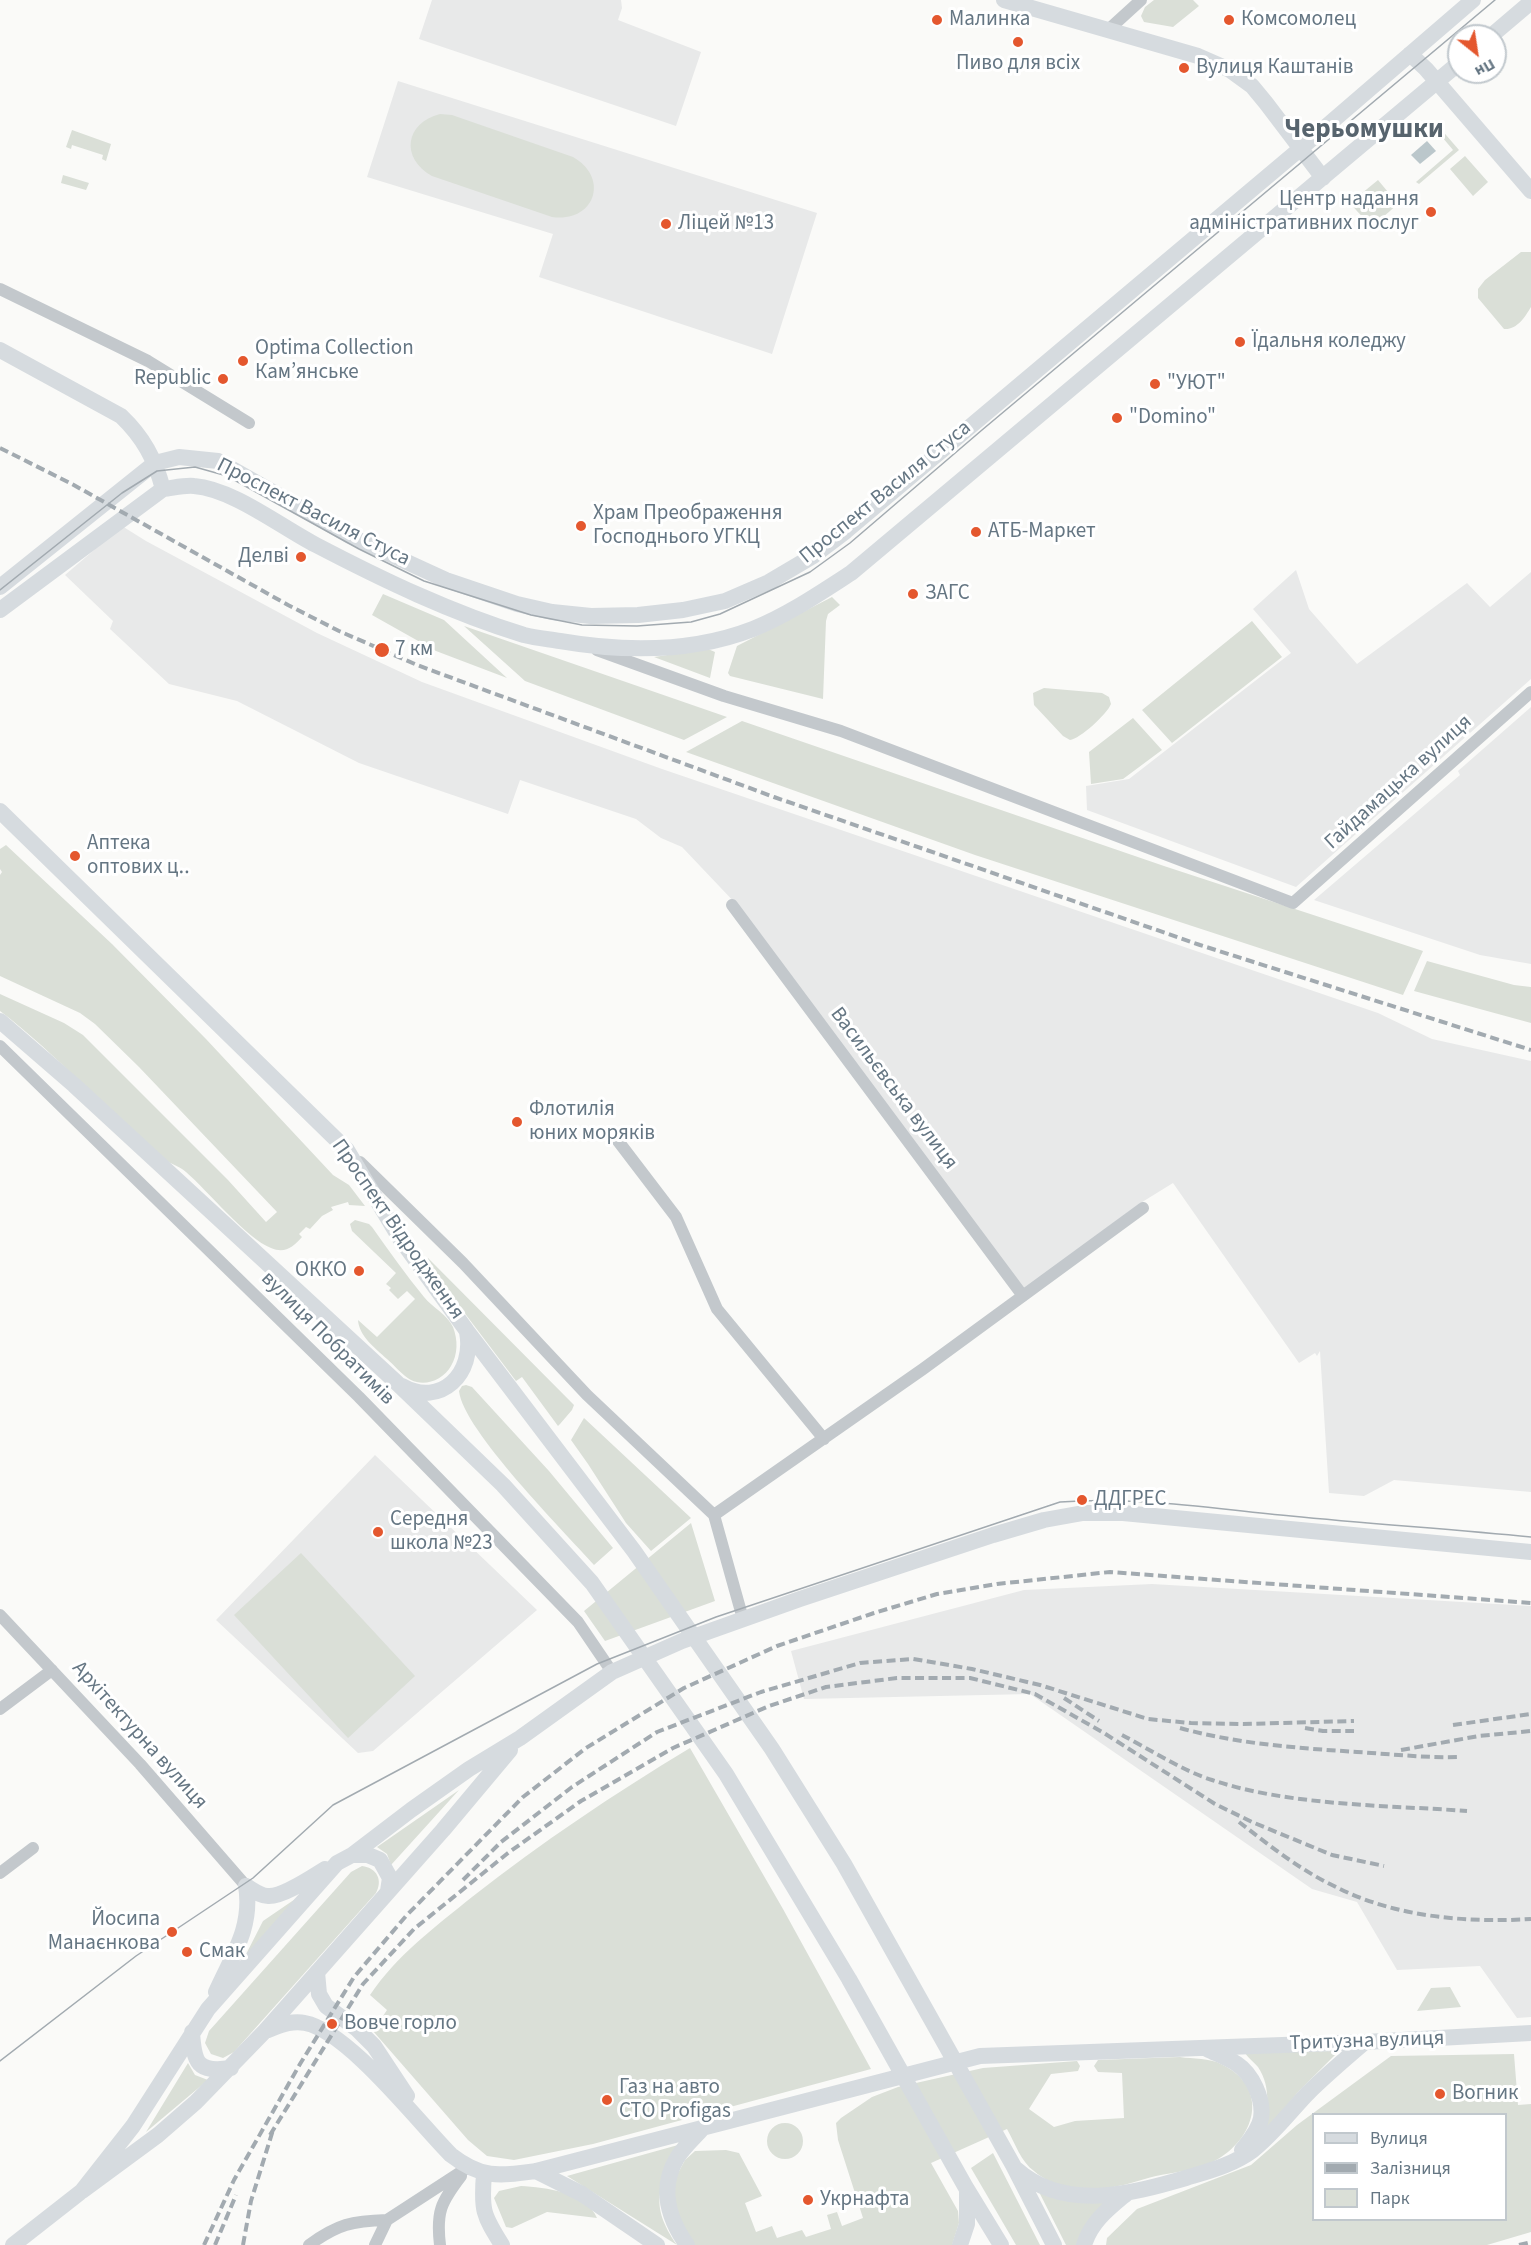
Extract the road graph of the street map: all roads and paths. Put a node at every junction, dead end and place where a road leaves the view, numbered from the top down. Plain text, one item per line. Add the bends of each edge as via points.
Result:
1 (1004, 0) edge
2 (1141, 0) edge
3 (1473, 0) edge
4 (1531, 2) edge
5 (1505, 24) edge
6 (1107, 31) junction
7 (1410, 54) junction
8 (1447, 73) edge
9 (1436, 82) junction
10 (1300, 149) junction
11 (1323, 178) junction
12 (1531, 191) edge
13 (0, 290) edge
14 (0, 350) edge
15 (249, 423) dead end
16 (155, 463) junction
17 (163, 489) junction
18 (0, 587) edge
19 (0, 610) edge
20 (582, 645) junction
21 (1531, 692) edge
22 (0, 811) edge
23 (732, 905) dead end
24 (0, 1021) edge
25 (0, 1046) edge
26 (615, 1137) dead end
27 (347, 1150) junction
28 (1143, 1208) dead end
29 (1023, 1296) junction
30 (467, 1331) junction
31 (396, 1382) junction
32 (824, 1439) junction
33 (714, 1515) junction
34 (1531, 1552) edge
35 (0, 1615) edge
36 (743, 1619) junction
37 (52, 1670) junction
38 (612, 1672) junction
39 (0, 1709) edge
40 (520, 1738) junction
41 (33, 1848) dead end
42 (352, 1855) junction
43 (337, 1863) junction
44 (0, 1873) edge
45 (246, 1886) junction
46 (388, 1891) junction
47 (317, 1972) junction
48 (208, 2009) junction
49 (265, 2031) junction
50 (192, 2032) junction
51 (1531, 2033) edge
52 (1365, 2042) junction
53 (1203, 2047) junction
54 (231, 2068) junction
55 (702, 2129) junction
56 (427, 2131) junction
57 (1009, 2158) junction
58 (467, 2168) junction
59 (1213, 2170) junction
60 (536, 2171) junction
61 (484, 2174) junction
62 (966, 2188) junction
63 (82, 2191) junction
64 (1126, 2194) junction
65 (387, 2220) junction
66 (13, 2245) edge
67 (309, 2245) edge
68 (375, 2245) edge
69 (440, 2245) edge
70 (502, 2245) edge
71 (657, 2245) edge
72 (687, 2245) edge
73 (960, 2245) edge
74 (1001, 2245) edge
75 (1054, 2245) edge
76 (1084, 2245) edge

1 - 6 main road
2 - 6 street
3 - 7 main road, Проспект Василя Стуса
4 - 5 main road
6 - 10 main road via 1198,56 1230,70 1252,86
7 - 9 main road
7 - 10 main road, Проспект Василя Стуса
8 - 9 main road, Проспект Василя Стуса
9 - 11 main road, Проспект Василя Стуса
9 - 12 main road
10 - 11 main road
10 - 16 main road, Проспект Василя Стуса via 838,537 769,582 725,601 638,615 591,616 540,609 446,580 350,536 218,460 179,457
11 - 20 main road, Проспект Василя Стуса via 851,573 818,595 752,629 712,641 640,649
13 - 15 street via 148,361
14 - 16 main road via 121,416 135,429
16 - 17 main road
16 - 18 main road
17 - 19 main road
17 - 20 main road, Проспект Василя Стуса via 194,486 219,491 403,589 526,636
20 - 21 street, Гайдамацька вулиця via 734,699 841,731 1293,903
22 - 27 main road, Проспект Відродження
23 - 29 street, Васильєвська вулиця
24 - 31 main road
25 - 38 street, вулиця Побратимів via 359,1397 578,1622
26 - 32 street via 676,1217 717,1309
27 - 30 main road, Проспект Відродження via 399,1237
27 - 33 street via 463,1263 587,1395
28 - 29 street
29 - 32 street
30 - 31 main road via 468,1360 451,1383 423,1392
30 - 57 main road, Проспект Відродження via 634,1551 772,1749 844,1864
31 - 62 main road via 503,1485 592,1582 726,1774 849,1979
32 - 33 street
33 - 36 street
34 - 36 main road via 1123,1513 1083,1513 993,1534
35 - 37 street, Архітектурна вулиця
36 - 38 main road
37 - 39 street
37 - 45 street, Архітектурна вулиця
38 - 40 main road
40 - 42 main road via 460,1776
40 - 46 main road
41 - 44 street
42 - 43 main road
42 - 46 main road via 380,1860 390,1878
43 - 45 main road via 278,1895 257,1893
43 - 48 main road
45 - 48 main road via 248,1918
46 - 47 main road
47 - 49 main road
47 - 56 main road via 319,1994 326,2006 374,2046
48 - 50 main road
49 - 54 main road
49 - 56 main road via 289,2022 319,2028 369,2067
50 - 54 main road via 193,2049 200,2065 208,2070
50 - 63 main road via 133,2126
51 - 52 main road, Тритузна вулиця
52 - 53 main road, Тритузна вулиця
52 - 59 main road via 1252,2151
53 - 55 main road, Тритузна вулиця via 980,2056
53 - 59 main road via 1238,2064 1249,2075 1260,2098 1261,2118 1251,2140 1237,2155
54 - 63 main road via 158,2135
55 - 60 main road, Тритузна вулиця
55 - 72 main road via 677,2158 666,2187 672,2222
56 - 58 main road
57 - 64 main road via 1024,2175 1063,2194
57 - 75 main road, Проспект Відродження
58 - 61 main road, Тритузна вулиця
58 - 65 street
58 - 69 street via 444,2198 438,2224
59 - 64 main road
60 - 61 main road, Тритузна вулиця via 502,2176
60 - 71 main road via 582,2194
61 - 70 main road via 484,2214
62 - 73 main road via 967,2224
62 - 74 main road
63 - 66 main road
64 - 76 main road via 1101,2215
65 - 67 street via 356,2221 330,2230
65 - 68 street

